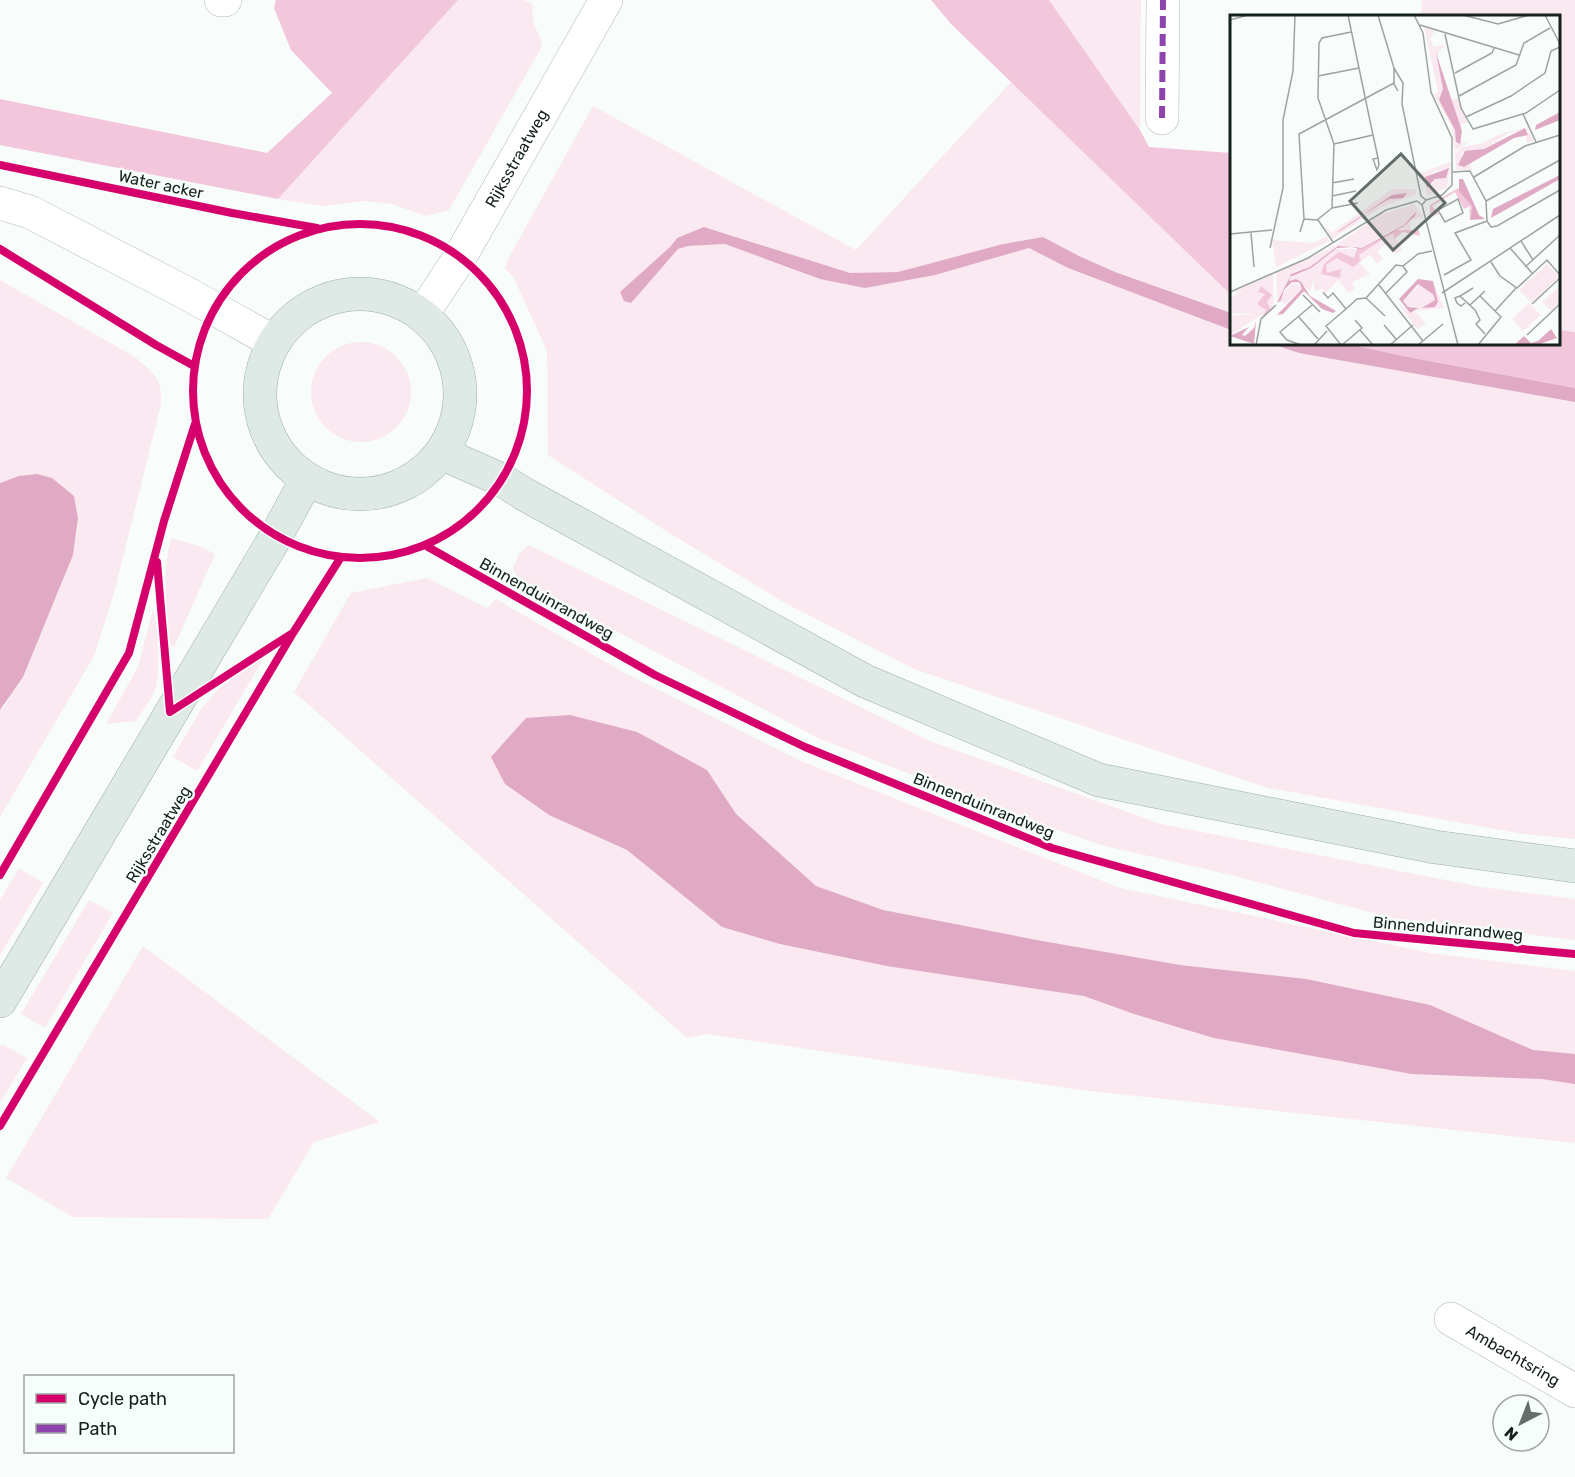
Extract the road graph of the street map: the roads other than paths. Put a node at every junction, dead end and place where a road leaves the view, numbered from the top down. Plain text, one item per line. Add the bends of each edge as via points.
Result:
1 (1163, 0) edge
2 (596, 4) edge
3 (1162, 118) dead end
4 (0, 202) edge
5 (422, 315) junction
6 (274, 342) junction
7 (441, 453) junction
8 (307, 479) junction
9 (1575, 866) edge
10 (0, 1001) edge
11 (1451, 1318) dead end
12 (1575, 1391) edge

1 - 3 street
2 - 5 street, Rijksstraatweg via 460,257
4 - 6 street via 30,212
5 - 6 main road via 404,303 384,297 342,295 303,311
5 - 7 main road via 438,330 458,369 459,413
6 - 8 main road via 262,371 260,401 267,432 284,458
7 - 8 main road via 410,480 380,492 354,494
7 - 9 main road via 502,480 865,681 1099,780 1435,847
8 - 10 main road
11 - 12 street, Ambachtsring

